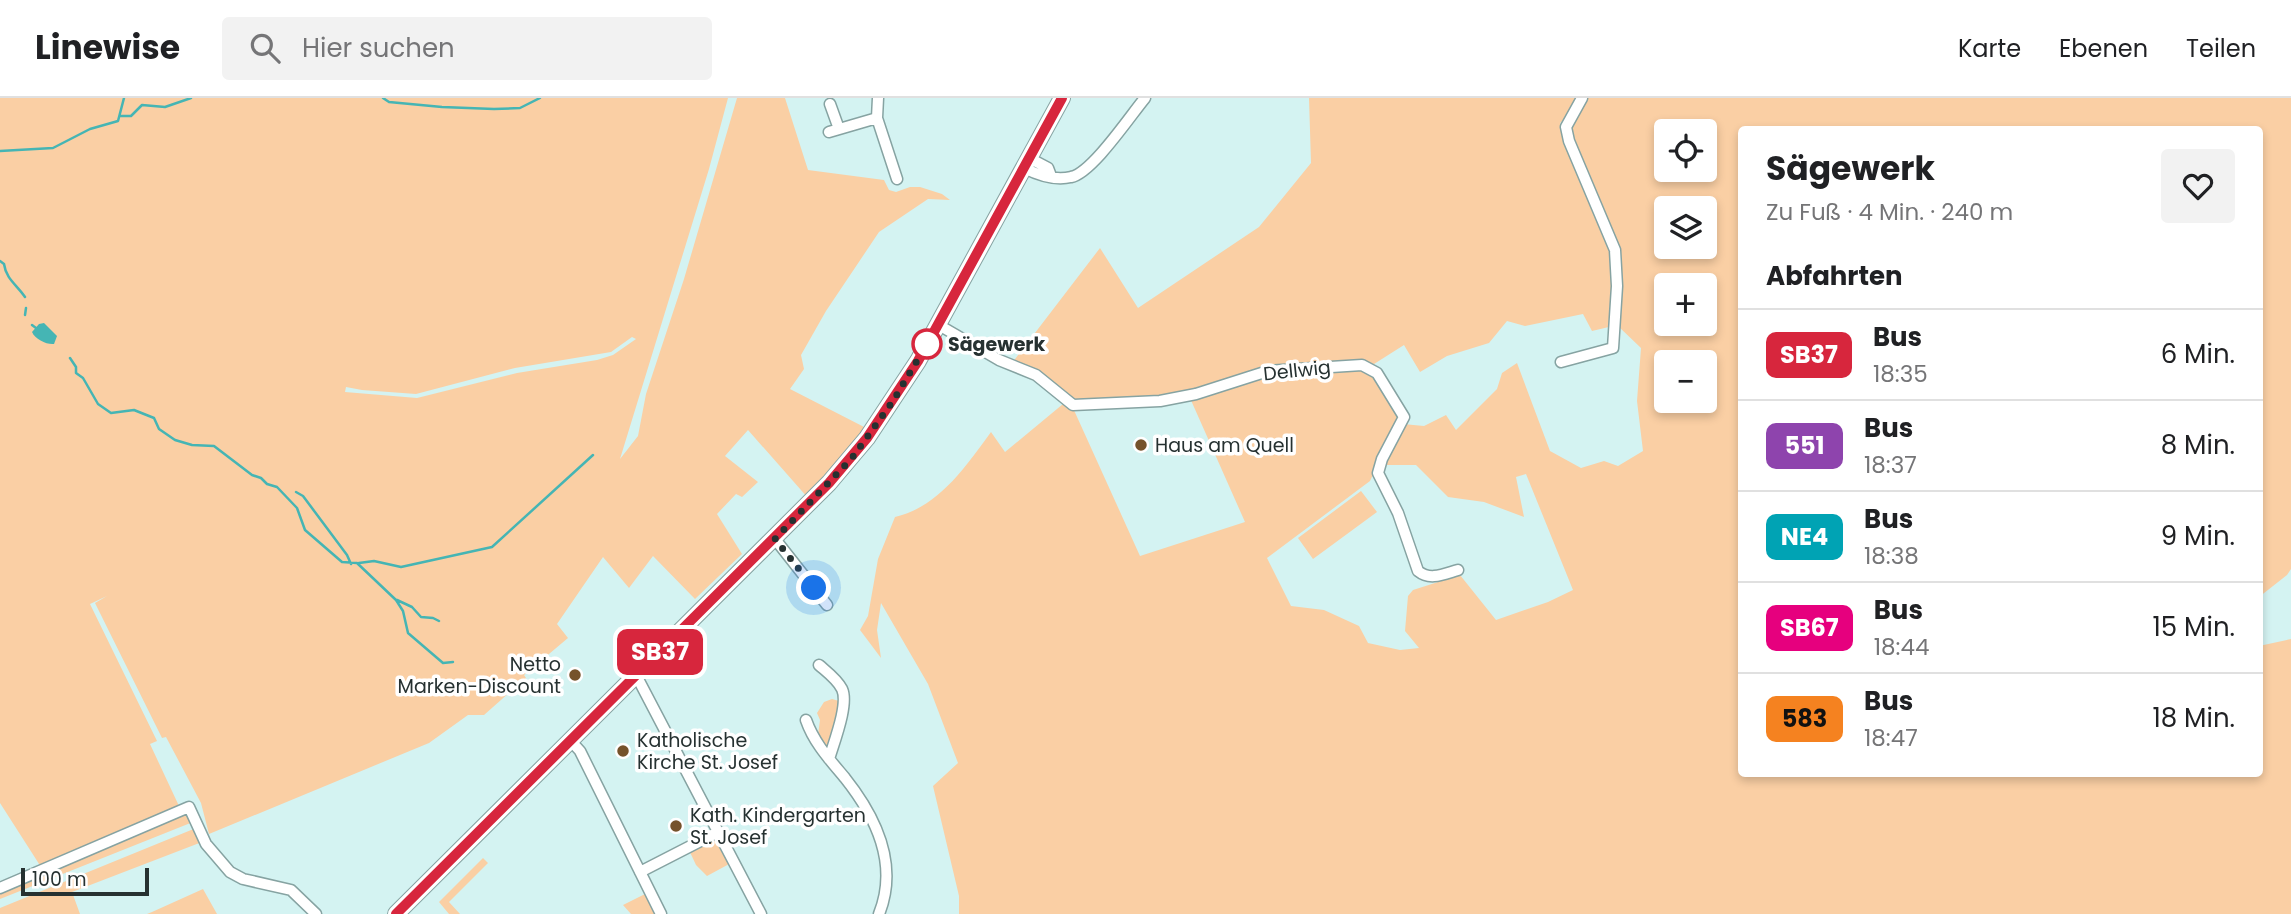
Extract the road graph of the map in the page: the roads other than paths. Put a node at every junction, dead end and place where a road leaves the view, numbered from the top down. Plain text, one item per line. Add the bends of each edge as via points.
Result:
1 (878, 98) edge
2 (1062, 98) edge
3 (1145, 98) edge
4 (1582, 98) edge
5 (830, 104) dead end
6 (877, 118) junction
7 (1027, 163) junction
8 (897, 179) dead end
9 (937, 324) junction
10 (1561, 362) dead end
11 (775, 539) junction
12 (1458, 570) dead end
13 (827, 605) dead end
14 (819, 665) dead end
15 (636, 676) junction
16 (806, 720) dead end
17 (570, 740) junction
18 (829, 759) junction
19 (718, 832) junction
20 (640, 872) junction
21 (0, 888) edge
22 (316, 914) edge
23 (396, 914) edge
24 (660, 914) edge
25 (761, 914) edge
26 (879, 914) edge

1 - 6 street
2 - 7 main road
3 - 7 street via 1084,172 1072,177 1041,176
4 - 10 street via 1566,127 1615,250 1613,348
5 - 6 street via 834,131
6 - 8 street
7 - 9 main road
9 - 11 main road via 867,438
9 - 12 street, Dellwig via 984,352 1036,374 1073,405 1160,401 1278,369 1371,368 1384,381 1404,417 1378,473 1418,571 1434,576
11 - 13 street
11 - 15 main road
14 - 18 street via 844,695
15 - 17 main road
15 - 19 street
16 - 18 street
17 - 20 street via 580,751
17 - 23 main road
18 - 26 street via 862,799 879,833 886,872
19 - 20 street
19 - 25 street
20 - 24 street
21 - 22 street via 189,807 202,837 236,876 291,890

